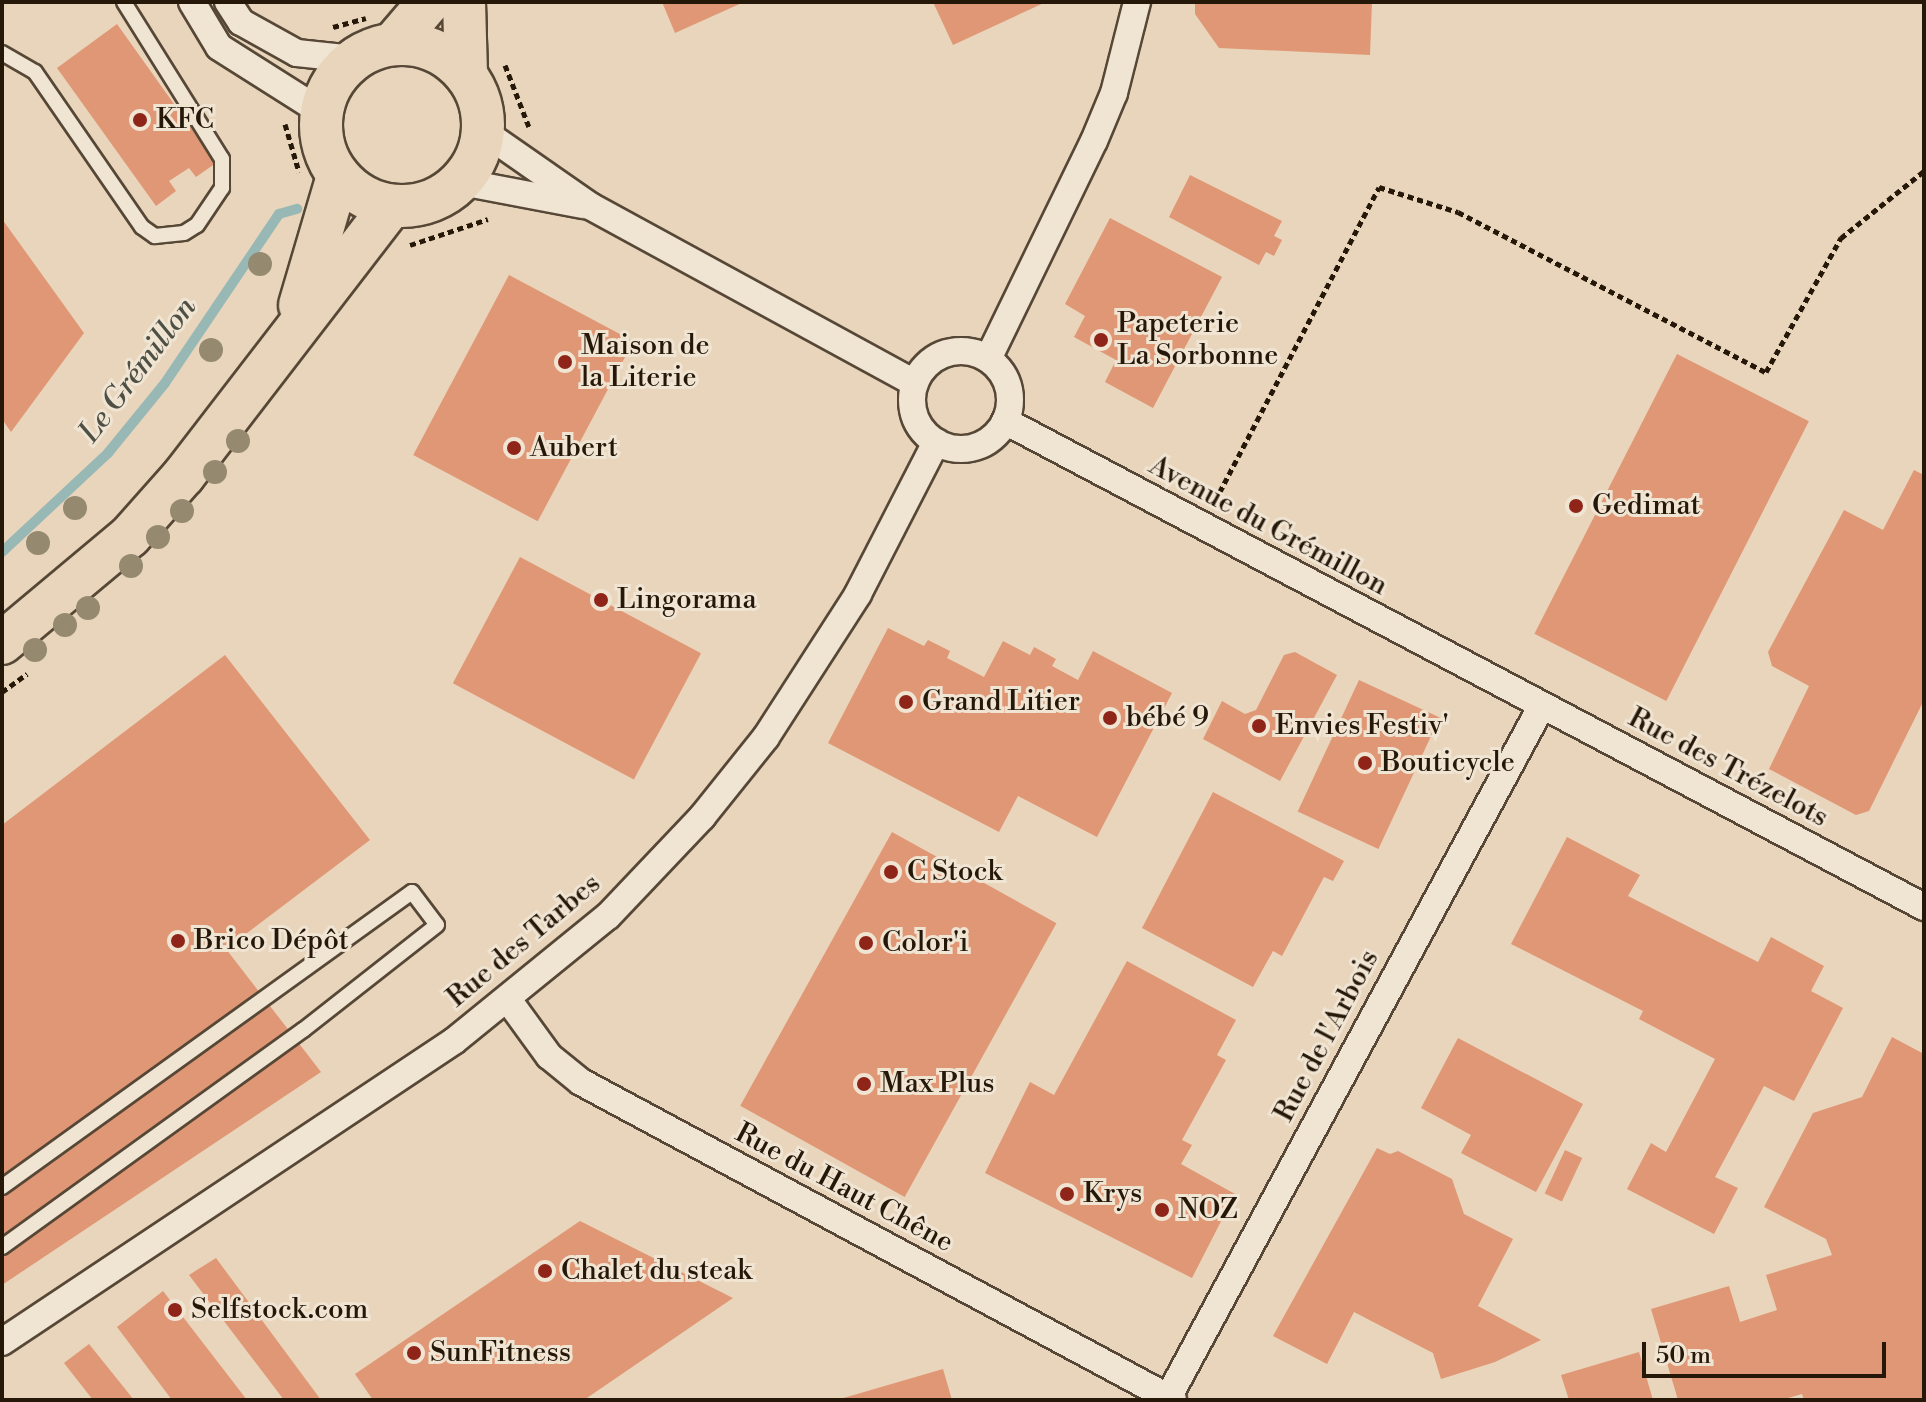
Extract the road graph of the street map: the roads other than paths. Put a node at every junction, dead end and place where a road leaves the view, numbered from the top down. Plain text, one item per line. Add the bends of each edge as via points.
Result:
1 (124, 2) edge
2 (192, 2) edge
3 (228, 2) edge
4 (429, 2) edge
5 (464, 2) edge
6 (1137, 2) edge
7 (382, 30) junction
8 (2, 53) edge
9 (354, 59) junction
10 (484, 67) junction
11 (302, 113) junction
12 (484, 132) junction
13 (320, 181) junction
14 (461, 182) junction
15 (391, 206) junction
16 (590, 206) junction
17 (291, 333) junction
18 (988, 359) junction
19 (915, 383) junction
20 (1005, 421) junction
21 (936, 442) junction
22 (2, 643) edge
23 (1502, 686) joint
24 (1541, 707) junction
25 (1924, 907) edge
26 (509, 1001) junction
27 (2, 1187) edge
28 (2, 1247) edge
29 (2, 1342) edge
30 (1171, 1398) edge

1 - 8 lane via 215,139 222,159 222,188 197,225 184,233 155,236 142,227 35,72
2 - 11 street via 219,47
3 - 9 street via 241,22 297,53
4 - 7 main road
5 - 10 main road
6 - 18 street via 1114,93 1094,141
7 - 9 main road
7 - 10 main road
9 - 11 main road
10 - 12 main road
11 - 13 main road via 327,156
12 - 14 main road via 476,161
12 - 16 street
13 - 15 main road
13 - 17 main road
14 - 15 main road via 441,197
14 - 16 street
15 - 17 main road
16 - 19 street
17 - 22 main road via 184,475 130,536
18 - 19 street via 946,353
18 - 20 street via 999,368 1010,394
19 - 21 street via 915,416
20 - 21 street via 975,446 951,448
20 - 23 street, Avenue du Grémillon
21 - 26 street, Rue des Tarbes via 858,594 766,737 702,817 608,916
23 - 24 street, Rue des Trézelots
24 - 25 street, Rue des Trézelots
24 - 30 street, Rue de l'Arbois
26 - 29 street, Rue des Tarbes
26 - 30 street, Rue du Haut Chêne via 549,1056 581,1082
27 - 28 lane via 412,892 437,925 303,1030

